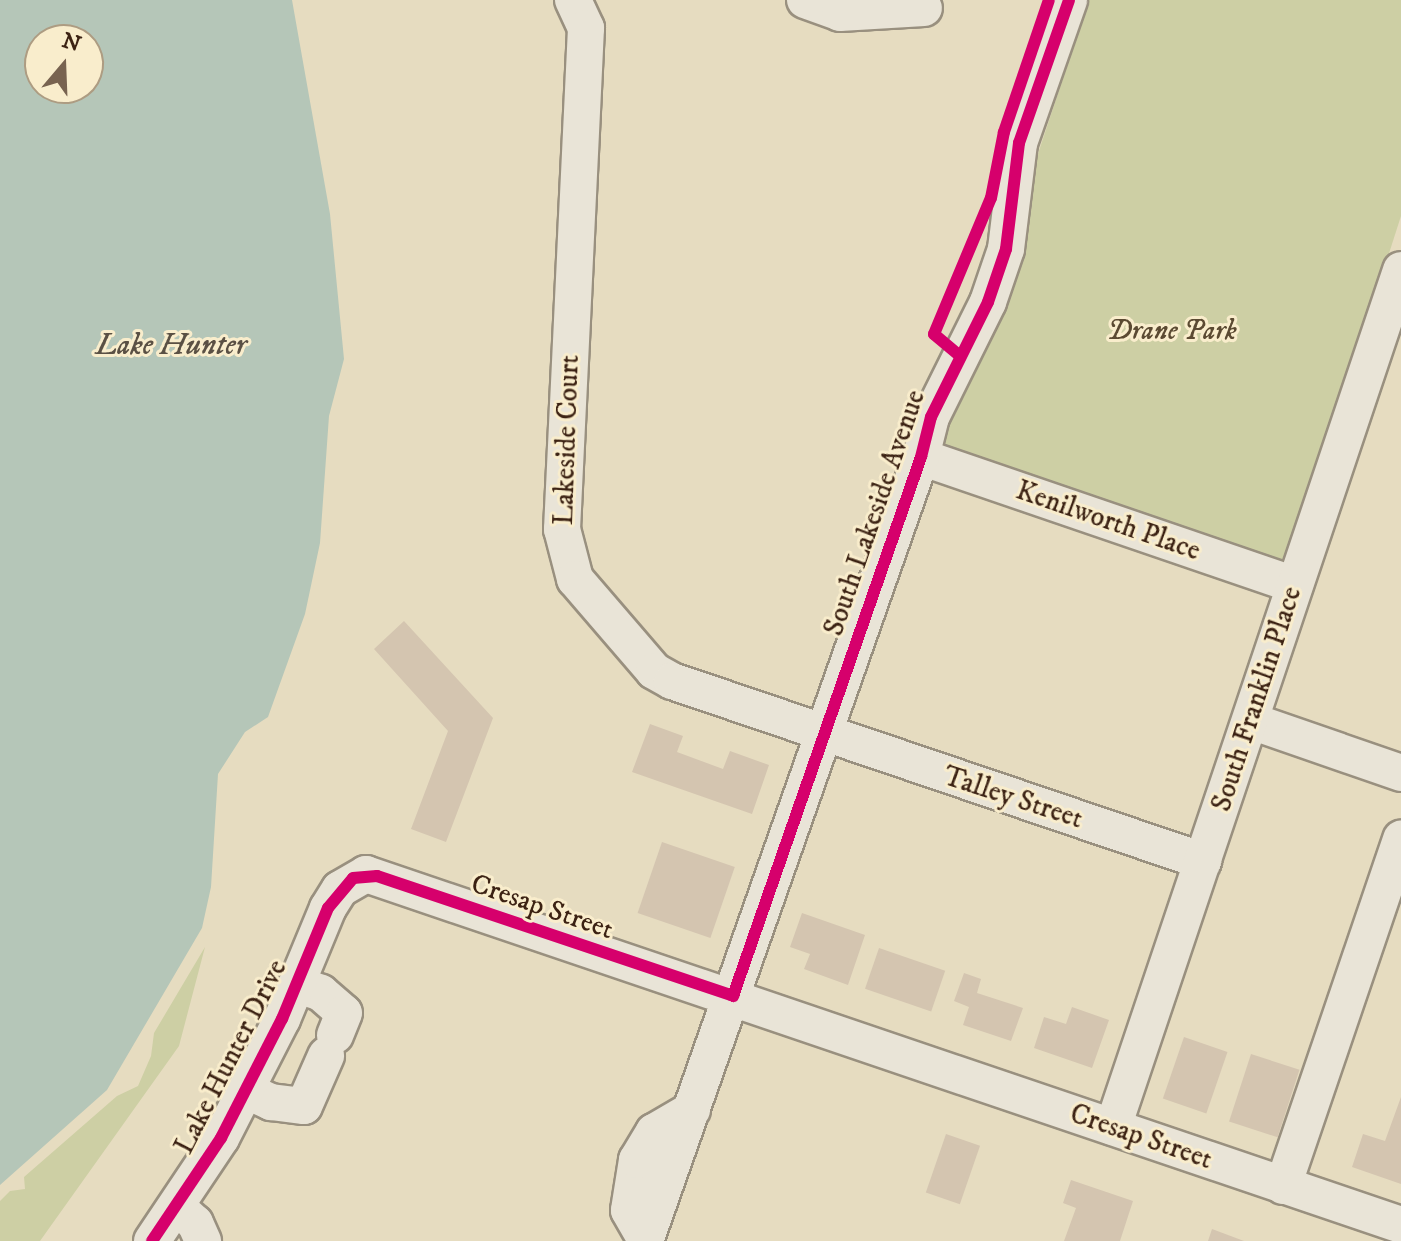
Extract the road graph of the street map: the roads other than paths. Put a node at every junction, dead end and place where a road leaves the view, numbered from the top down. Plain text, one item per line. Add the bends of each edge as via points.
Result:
1 (573, 0) edge
2 (805, 0) edge
3 (1069, 0) edge
4 (924, 8) dead end
5 (1399, 286) edge
6 (921, 457) junction
7 (1295, 585) junction
8 (1251, 721) junction
9 (823, 735) junction
10 (1401, 773) edge
11 (1401, 839) edge
12 (1203, 861) junction
13 (340, 889) joint
14 (297, 985) junction
15 (733, 996) junction
16 (245, 1090) junction
17 (1113, 1127) junction
18 (1283, 1186) junction
19 (177, 1207) junction
20 (1401, 1225) edge
21 (152, 1241) edge
22 (203, 1241) edge
23 (646, 1241) edge

1 - 9 street, Lakeside Court via 586,28 562,529 566,558 575,579 654,671
2 - 4 street via 840,13
3 - 6 street, South Lakeside Avenue via 1019,143 1006,249 988,302 931,417
5 - 7 street, South Franklin Place
6 - 7 street, Kenilworth Place
6 - 9 street, South Lakeside Avenue
7 - 8 street, South Franklin Place
8 - 10 street
8 - 12 street, South Franklin Place
9 - 12 street, Talley Street
9 - 15 street, South Lakeside Avenue
11 - 18 street
12 - 17 street, South Franklin Place
13 - 14 street, Lake Hunter Drive
13 - 15 street, Cresap Street via 353,878 377,876
14 - 16 street, Lake Hunter Drive
14 - 16 street via 321,993 344,1013 304,1106 271,1102
15 - 17 street, Cresap Street
15 - 23 street, South Lakeside Avenue
16 - 19 street, Lake Hunter Drive
17 - 18 street, Cresap Street
18 - 20 street, Cresap Street
19 - 21 street, Lake Hunter Drive
19 - 22 street via 195,1223

